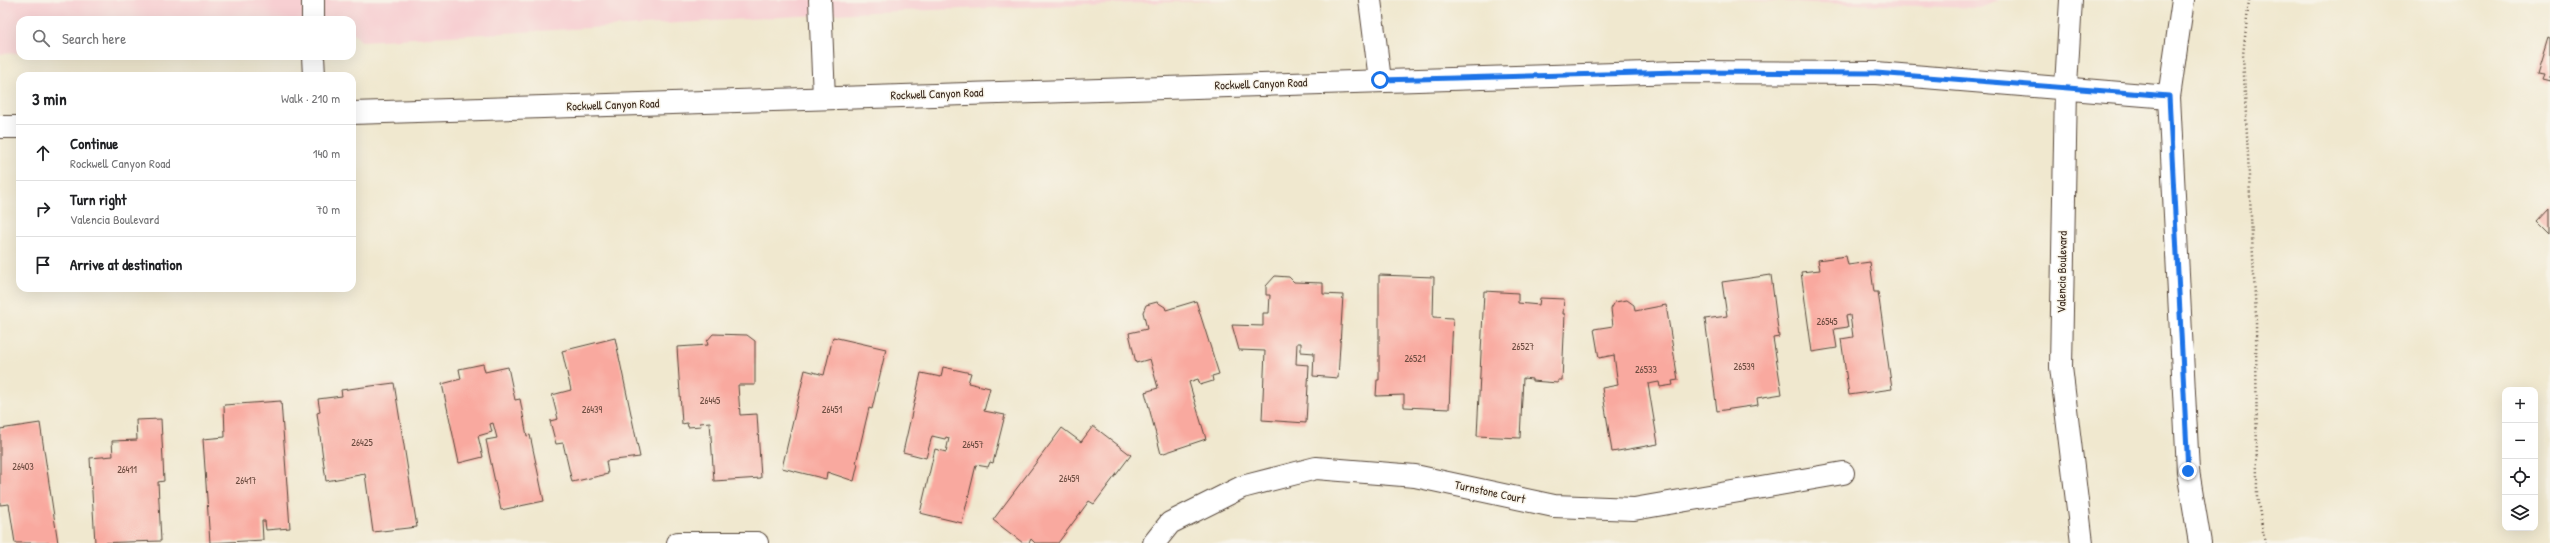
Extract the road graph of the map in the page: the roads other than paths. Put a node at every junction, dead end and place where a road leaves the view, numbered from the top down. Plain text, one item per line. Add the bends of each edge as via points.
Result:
1 (313, 0) edge
2 (820, 0) edge
3 (1370, 0) edge
4 (2071, 0) edge
5 (2183, 0) edge
6 (313, 16) edge
7 (313, 60) edge
8 (314, 72) edge
9 (1380, 80) junction
10 (2066, 86) junction
11 (2169, 96) junction
12 (824, 98) junction
13 (356, 113) edge
14 (0, 127) edge
15 (16, 127) edge
16 (1843, 473) dead end
17 (678, 543) edge
18 (757, 543) edge
19 (1154, 543) edge
20 (2082, 543) edge
21 (2200, 543) edge

1 - 6 street
2 - 12 street
3 - 9 street
4 - 10 street, Valencia Boulevard
5 - 11 street
7 - 8 street
9 - 10 street, Rockwell Canyon Road via 1679,72 1876,73
9 - 12 street, Rockwell Canyon Road
10 - 11 street, Rockwell Canyon Road
10 - 20 street, Valencia Boulevard via 2061,367
11 - 21 street via 2188,471
12 - 13 street, Rockwell Canyon Road
14 - 15 street
16 - 19 street, Turnstone Court via 1634,509 1554,506 1415,476 1316,468 1242,487 1170,523
17 - 18 street

